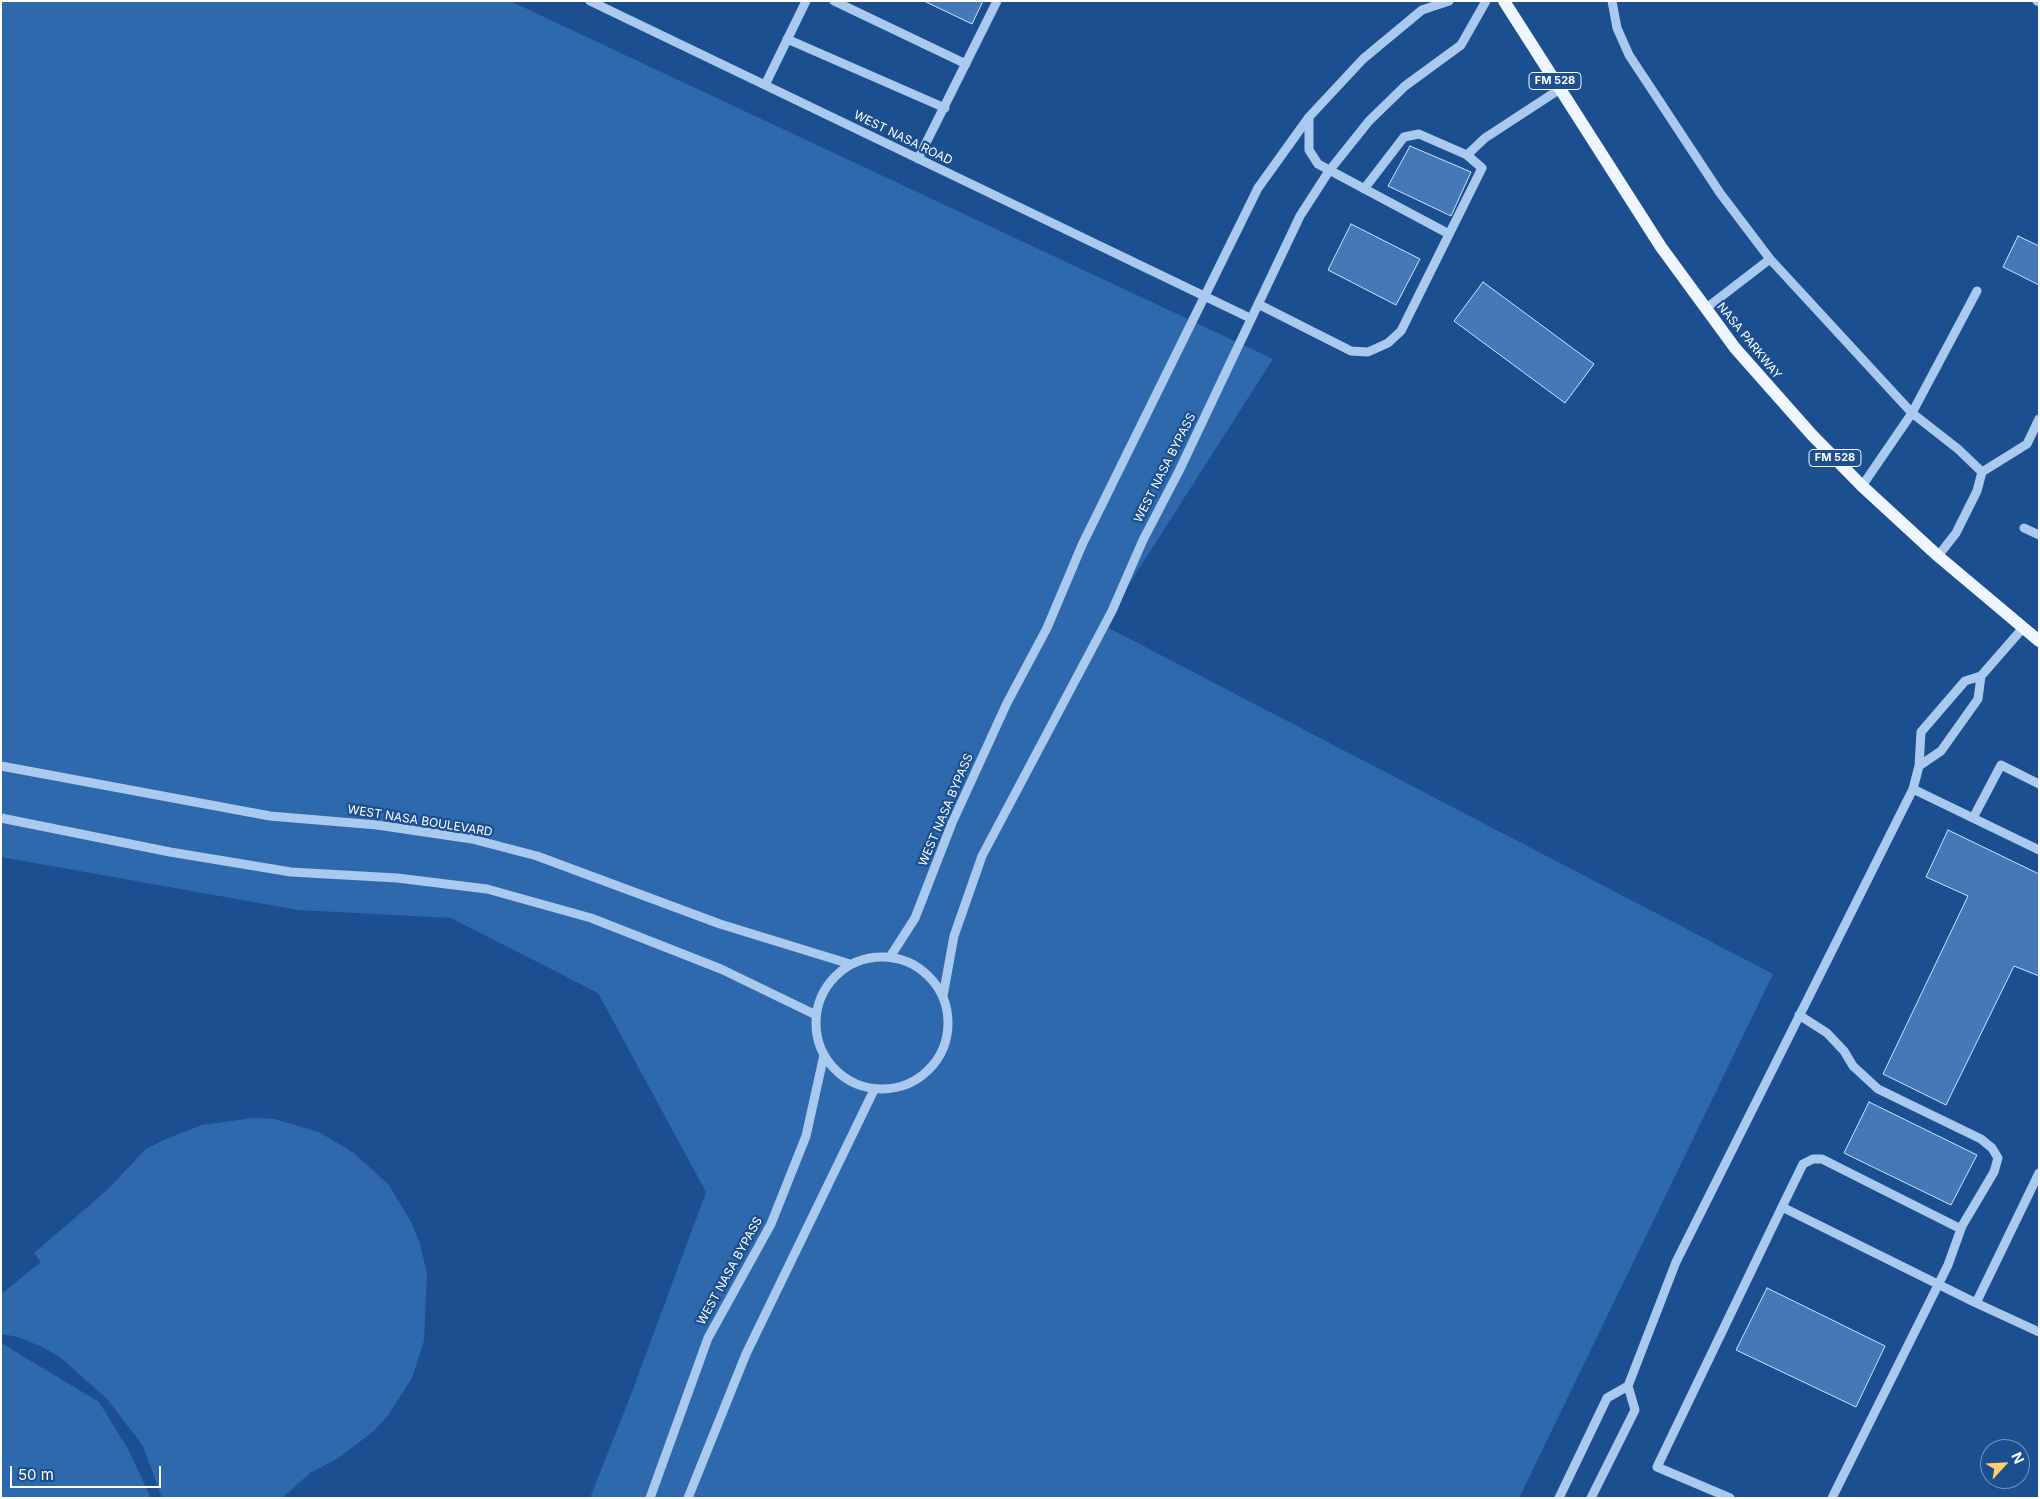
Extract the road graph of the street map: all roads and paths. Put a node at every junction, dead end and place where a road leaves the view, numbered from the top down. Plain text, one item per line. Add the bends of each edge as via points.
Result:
1 (806, 1) edge
2 (834, 1) edge
3 (997, 1) edge
4 (1449, 1) edge
5 (1486, 1) edge
6 (1504, 1) edge
7 (1612, 1) edge
8 (592, 2) edge
9 (787, 39) junction
10 (966, 64) junction
11 (765, 85) junction
12 (1560, 89) junction
13 (945, 108) junction
14 (1309, 117) junction
15 (1467, 155) junction
16 (918, 159) junction
17 (1329, 171) junction
18 (1364, 189) junction
19 (1449, 234) junction
20 (1770, 259) junction
21 (1977, 291) dead end
22 (1205, 298) junction
23 (1258, 304) junction
24 (1705, 309) junction
25 (1250, 318) junction
26 (1912, 413) junction
27 (2039, 419) edge
28 (1982, 472) junction
29 (1862, 486) junction
30 (2024, 528) dead end
31 (2039, 535) edge
32 (1938, 556) junction
33 (2022, 629) junction
34 (2039, 641) edge
35 (1981, 676) junction
36 (1, 766) edge
37 (1919, 766) junction
38 (2039, 784) edge
39 (1913, 789) junction
40 (1, 818) edge
41 (1973, 818) junction
42 (2039, 850) edge
43 (890, 957) junction
44 (850, 964) junction
45 (943, 996) junction
46 (816, 1015) junction
47 (1799, 1015) junction
48 (824, 1055) junction
49 (874, 1090) junction
50 (2039, 1173) edge
51 (1782, 1208) junction
52 (1961, 1229) junction
53 (1938, 1285) junction
54 (1976, 1303) junction
55 (2039, 1332) edge
56 (1628, 1386) junction
57 (650, 1498) edge
58 (688, 1498) edge
59 (1559, 1498) edge
60 (1591, 1498) edge
61 (1730, 1498) edge
62 (1832, 1498) edge

1 - 9 street
2 - 10 street
3 - 10 street
4 - 14 street, WEST NASA BYPASS via 1422,10 1363,59
5 - 17 street, WEST NASA BYPASS via 1461,45 1405,86 1369,121
6 - 12 main road, NASA PARKWAY / FM 528
7 - 20 street via 1617,28 1629,55 1720,193
8 - 11 street, WEST NASA ROAD
9 - 11 street
9 - 13 street
10 - 13 street
11 - 16 street, WEST NASA ROAD
12 - 15 street via 1486,138
12 - 24 main road, NASA PARKWAY / FM 528 via 1661,247
13 - 16 street
14 - 17 street via 1309,150 1318,164
14 - 22 street, WEST NASA BYPASS via 1258,188
15 - 18 street via 1419,134 1404,137
15 - 19 street via 1482,168
16 - 22 street, WEST NASA ROAD
17 - 18 street
17 - 23 street, WEST NASA BYPASS via 1300,216
18 - 19 street
19 - 23 street via 1401,330 1388,343 1368,352 1351,351
20 - 24 street
20 - 26 street
21 - 26 street
22 - 25 street, WEST NASA ROAD
22 - 43 street, WEST NASA BYPASS via 1082,545 1047,628 1007,703 952,823 915,918
23 - 25 street, WEST NASA BYPASS
24 - 29 main road, NASA PARKWAY / FM 528 via 1766,384
25 - 45 street, WEST NASA BYPASS via 1081,673 982,856 954,936
26 - 28 street
26 - 29 street
27 - 28 street via 2027,444
28 - 32 street via 1977,491 1960,524
29 - 32 main road, NASA PARKWAY / FM 528
30 - 31 street
32 - 33 main road, NASA PARKWAY / FM 528
33 - 34 main road, NASA PARKWAY / FM 528
33 - 35 street
35 - 37 street via 1978,699 1941,751
35 - 37 street via 1965,681 1921,732
36 - 44 street, WEST NASA BOULEVARD via 270,816 377,825 472,840 537,856 720,924
37 - 39 street
38 - 41 street via 2001,765
39 - 41 street
39 - 47 street
40 - 46 street via 291,872 396,878 487,889 591,918 721,969
41 - 42 street
43 - 44 street, WEST NASA BYPASS via 869,957
43 - 45 street, WEST NASA BYPASS via 912,963 930,977
44 - 46 street, WEST NASA BYPASS via 829,983
45 - 49 street, WEST NASA BYPASS via 948,1018 946,1041 936,1062 920,1078 899,1087
46 - 48 street, WEST NASA BYPASS via 817,1036
47 - 52 street via 1827,1033 1853,1066 1878,1090 1981,1139 1992,1148 1998,1158 1994,1172
47 - 56 street via 1676,1262
48 - 49 street, WEST NASA BYPASS via 837,1072
48 - 57 street, WEST NASA BYPASS via 806,1136 771,1224 708,1338
49 - 58 street via 746,1354
50 - 54 street
51 - 52 street via 1804,1164 1822,1159
51 - 53 street
51 - 61 street via 1657,1467
52 - 53 street
53 - 54 street
53 - 62 street
54 - 55 street
56 - 59 street via 1607,1398
56 - 60 street via 1635,1410

